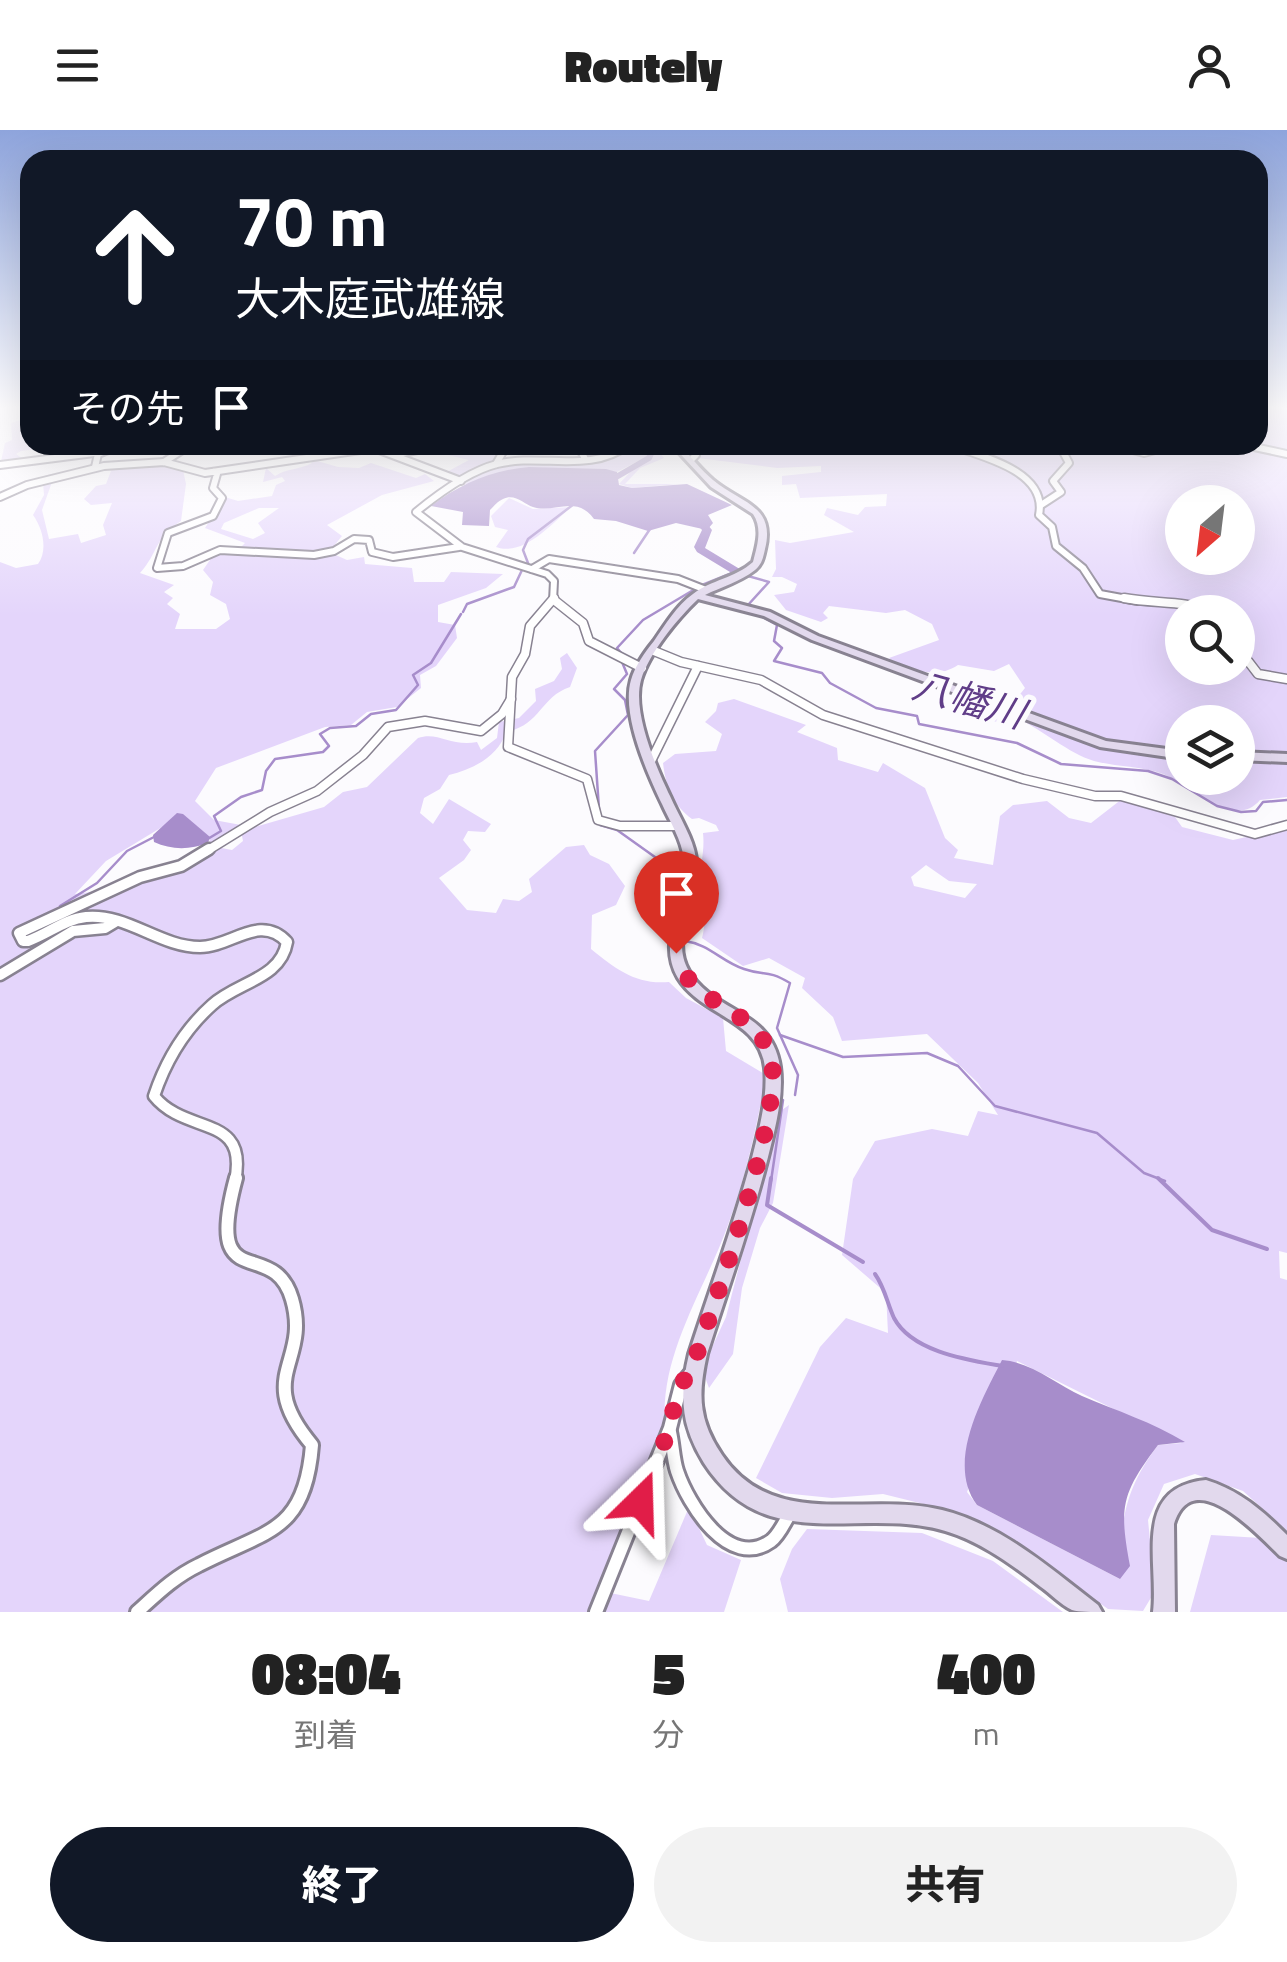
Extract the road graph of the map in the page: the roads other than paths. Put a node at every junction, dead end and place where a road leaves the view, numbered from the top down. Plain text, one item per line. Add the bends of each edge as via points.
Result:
1 (53, 478) edge
2 (216, 478) edge
3 (454, 478) edge
4 (467, 478) edge
5 (707, 478) edge
6 (1023, 478) edge
7 (1056, 478) edge
8 (461, 481) junction
9 (0, 497) edge
10 (1041, 505) junction
11 (462, 547) junction
12 (532, 568) junction
13 (700, 590) junction
14 (554, 600) junction
15 (1165, 604) edge
16 (654, 650) junction
17 (698, 666) junction
18 (642, 668) junction
19 (1255, 670) edge
20 (1287, 679) edge
21 (511, 698) junction
22 (1165, 754) edge
23 (1255, 757) edge
24 (1287, 758) edge
25 (651, 762) junction
26 (1287, 825) edge
27 (678, 826) junction
28 (115, 922) junction
29 (0, 975) edge
30 (691, 1373) junction
31 (670, 1428) junction
32 (789, 1515) junction
33 (1287, 1549) edge
34 (138, 1612) edge
35 (596, 1612) edge
36 (1091, 1612) edge
37 (1164, 1612) edge

1 - 9 street
2 - 11 street via 222,498 212,516 180,524 161,541 157,568 183,566 220,550 325,554 360,538 388,558
3 - 8 street
4 - 8 street
5 - 13 main road via 755,508 762,522 757,562 744,575
6 - 10 street
7 - 10 street via 1061,492
8 - 11 street via 416,512
10 - 15 street via 1038,512 1052,527 1058,551 1084,569 1100,594
11 - 12 street
12 - 13 street via 550,560
12 - 14 street via 551,577
13 - 16 main road
13 - 22 main road via 1086,738
14 - 18 street via 583,623 589,641
14 - 21 street via 526,632
16 - 17 street
16 - 18 main road
17 - 25 street
17 - 26 street via 761,680 823,714 1023,779 1120,796 1255,834
18 - 25 main road via 634,694
19 - 20 street
21 - 27 street via 505,742 587,779 598,820
21 - 28 street via 481,731 426,721 388,727 317,792 238,829 181,866 68,908 18,937 28,941 82,917
23 - 24 main road
25 - 27 main road
27 - 30 main road via 691,866 678,932 679,968 699,993 748,1021 773,1069 757,1163
28 - 29 street via 74,931
28 - 34 street via 199,948 260,928 287,942 272,970 225,994 187,1031 167,1059 154,1096 176,1119 234,1142 238,1156 225,1235 240,1258 286,1280 294,1332 283,1404 312,1446 313,1476 302,1505 284,1524 173,1580
30 - 31 street via 680,1385
30 - 32 main road via 699,1435 718,1466 740,1490
31 - 32 street via 678,1472 718,1537 744,1550 772,1541
31 - 35 street
32 - 36 main road via 888,1510 944,1520 978,1534
33 - 37 main road via 1220,1494 1182,1494 1166,1510

